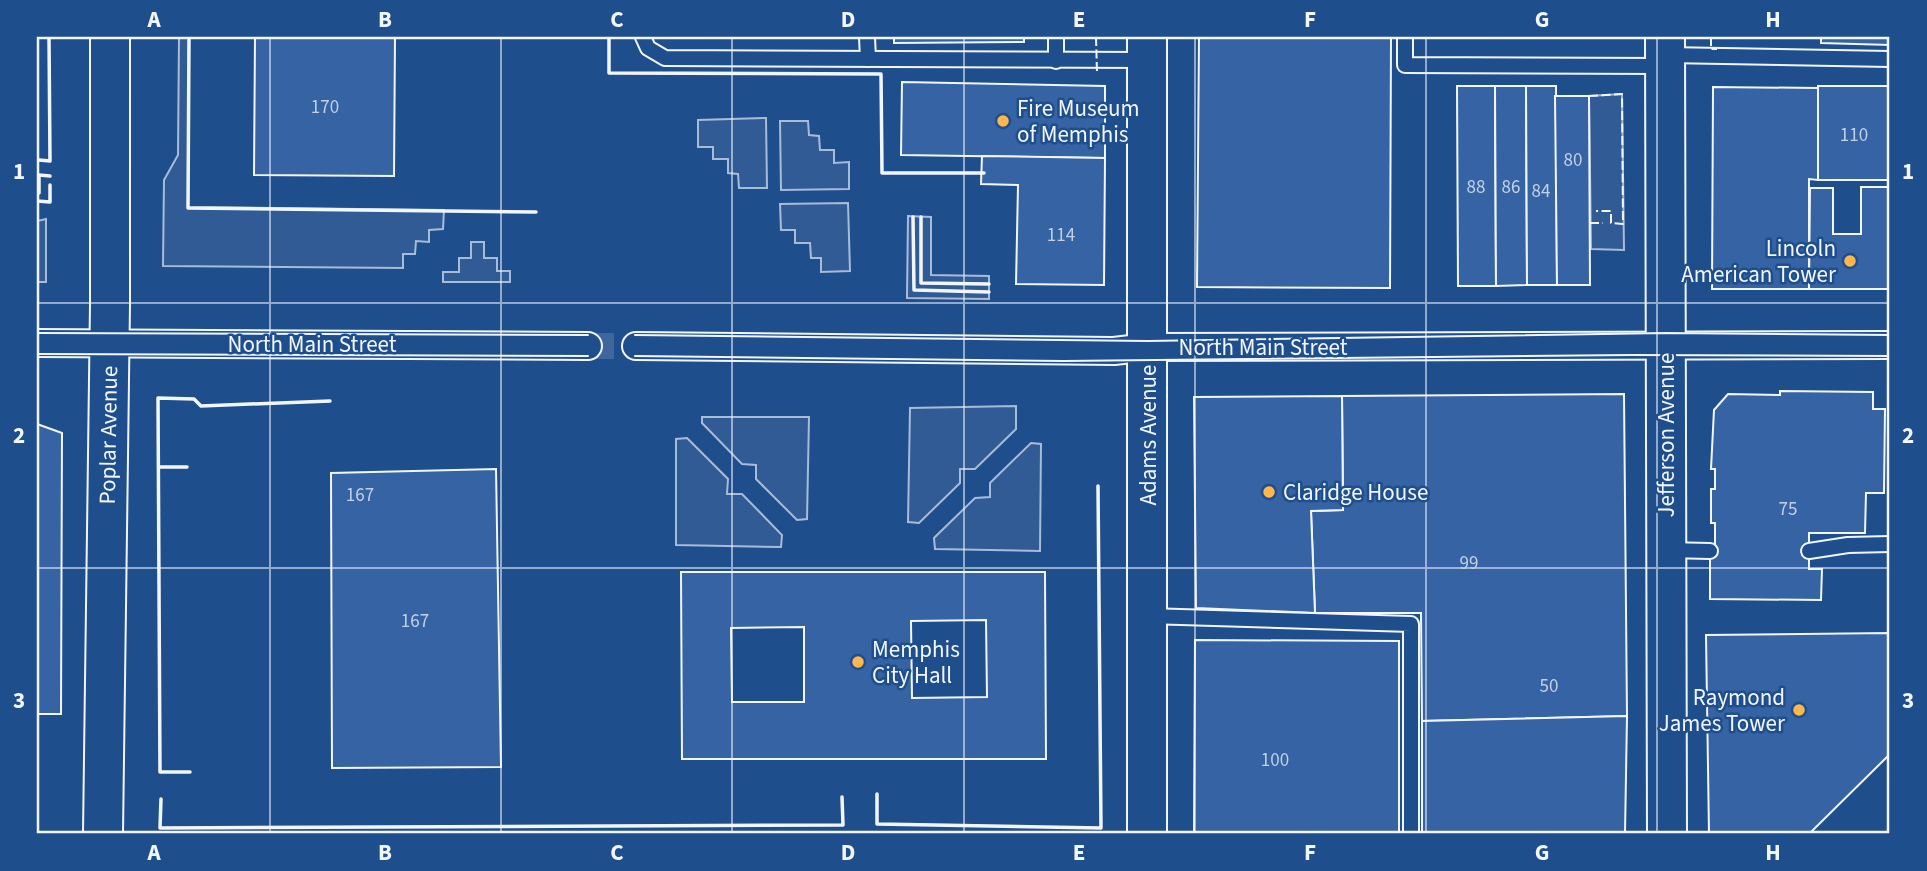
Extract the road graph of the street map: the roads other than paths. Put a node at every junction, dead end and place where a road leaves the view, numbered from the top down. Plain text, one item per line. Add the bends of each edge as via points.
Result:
1 (110, 37) edge
2 (643, 37) edge
3 (867, 37) edge
4 (1056, 37) edge
5 (1405, 37) edge
6 (1147, 49) edge
7 (1665, 52) edge
8 (868, 59) junction
9 (1890, 59) edge
10 (1056, 61) junction
11 (37, 343) edge
12 (108, 343) junction
13 (1665, 344) junction
14 (1890, 345) edge
15 (570, 346) tunnel mouth
16 (636, 346) tunnel mouth
17 (1147, 347) junction
18 (1890, 544) edge
19 (1666, 550) junction
20 (1710, 551) dead end
21 (1809, 551) dead end
22 (1147, 617) junction
23 (103, 834) edge
24 (1147, 834) edge
25 (1411, 834) edge
26 (1667, 834) edge

1 - 12 street, Poplar Avenue
2 - 8 lane via 648,48 665,58
3 - 8 lane
4 - 10 lane
5 - 7 lane via 1405,65
6 - 10 lane
6 - 17 street, Adams Avenue
7 - 9 lane
7 - 13 street, Jefferson Avenue
8 - 10 lane
11 - 12 street, North Main Street
12 - 15 street, North Main Street
12 - 23 street, Poplar Avenue
13 - 14 street, North Main Street
13 - 17 street, North Main Street
13 - 19 street, Jefferson Avenue
16 - 17 street, North Main Street via 1120,351
17 - 22 street, Adams Avenue
18 - 21 lane via 1848,544
19 - 20 lane
19 - 26 street, Jefferson Avenue
22 - 24 street, Adams Avenue
22 - 25 lane via 1411,624

